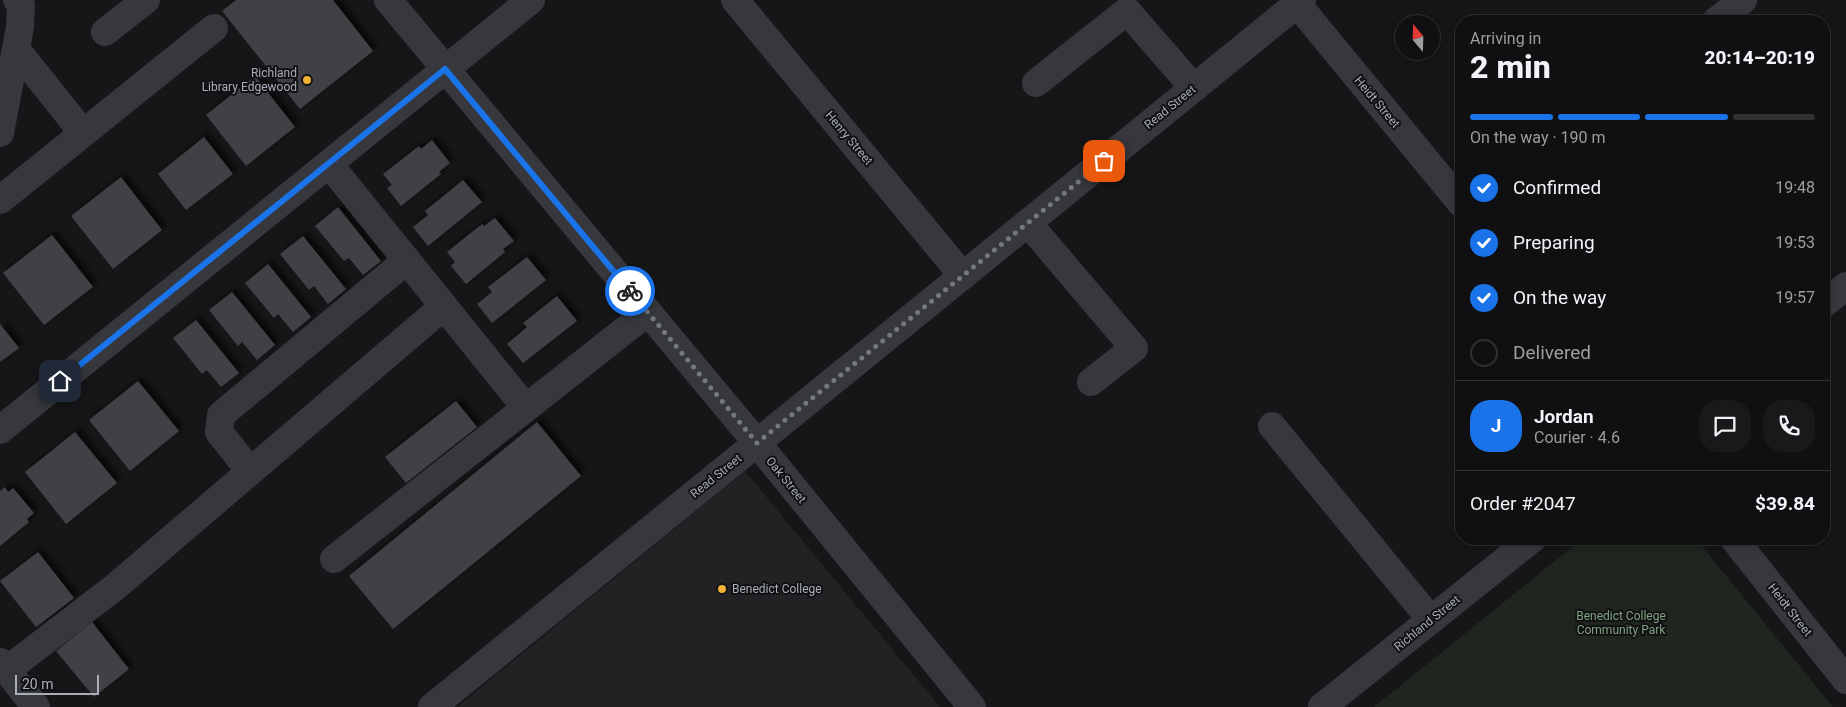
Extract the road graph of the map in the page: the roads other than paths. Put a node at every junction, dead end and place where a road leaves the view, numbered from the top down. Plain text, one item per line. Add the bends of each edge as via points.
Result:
1 (17, 0) edge
2 (146, 0) edge
3 (388, 0) edge
4 (531, 0) edge
5 (735, 0) edge
6 (1743, 0) edge
7 (1298, 1) edge
8 (1131, 6) edge
9 (1724, 15) edge
10 (214, 28) dead end
11 (105, 32) dead end
12 (16, 49) junction
13 (445, 69) junction
14 (1036, 83) dead end
15 (1194, 88) junction
16 (0, 133) edge
17 (83, 133) junction
18 (329, 164) junction
19 (1455, 196) edge
20 (0, 200) edge
21 (1028, 223) junction
22 (407, 260) junction
23 (963, 276) junction
24 (1846, 286) edge
25 (1830, 299) edge
26 (444, 306) junction
27 (648, 312) junction
28 (1091, 382) dead end
29 (526, 408) junction
30 (1272, 426) dead end
31 (0, 430) edge
32 (757, 443) junction
33 (250, 470) junction
34 (1525, 545) edge
35 (1739, 545) edge
36 (334, 559) dead end
37 (1431, 620) junction
38 (3, 666) edge
39 (1846, 680) edge
40 (27, 704) edge
41 (432, 707) edge
42 (972, 707) edge
43 (1322, 707) edge

1 - 12 street via 21,5
2 - 11 street
3 - 13 street, Oak Street
4 - 13 street
5 - 23 street, Henry Street
6 - 9 street
7 - 15 street, Read Street
7 - 19 street, Heidt Street
8 - 14 street
8 - 15 street
10 - 17 street
12 - 16 street
12 - 17 street
13 - 18 street
13 - 27 street, Oak Street
15 - 21 street, Read Street
17 - 20 street
18 - 22 street
18 - 31 street
21 - 23 street, Read Street
21 - 28 street via 1134,348
22 - 26 street
22 - 33 street via 221,415 219,432
23 - 32 street, Read Street
24 - 25 street
26 - 29 street
26 - 33 street
27 - 29 street
27 - 32 street, Oak Street
29 - 36 street
30 - 37 street
32 - 41 street, Read Street
32 - 42 street, Oak Street
33 - 38 street via 115,588
34 - 37 street, Richland Street
35 - 39 street, Heidt Street
37 - 43 street, Richland Street
38 - 40 street

